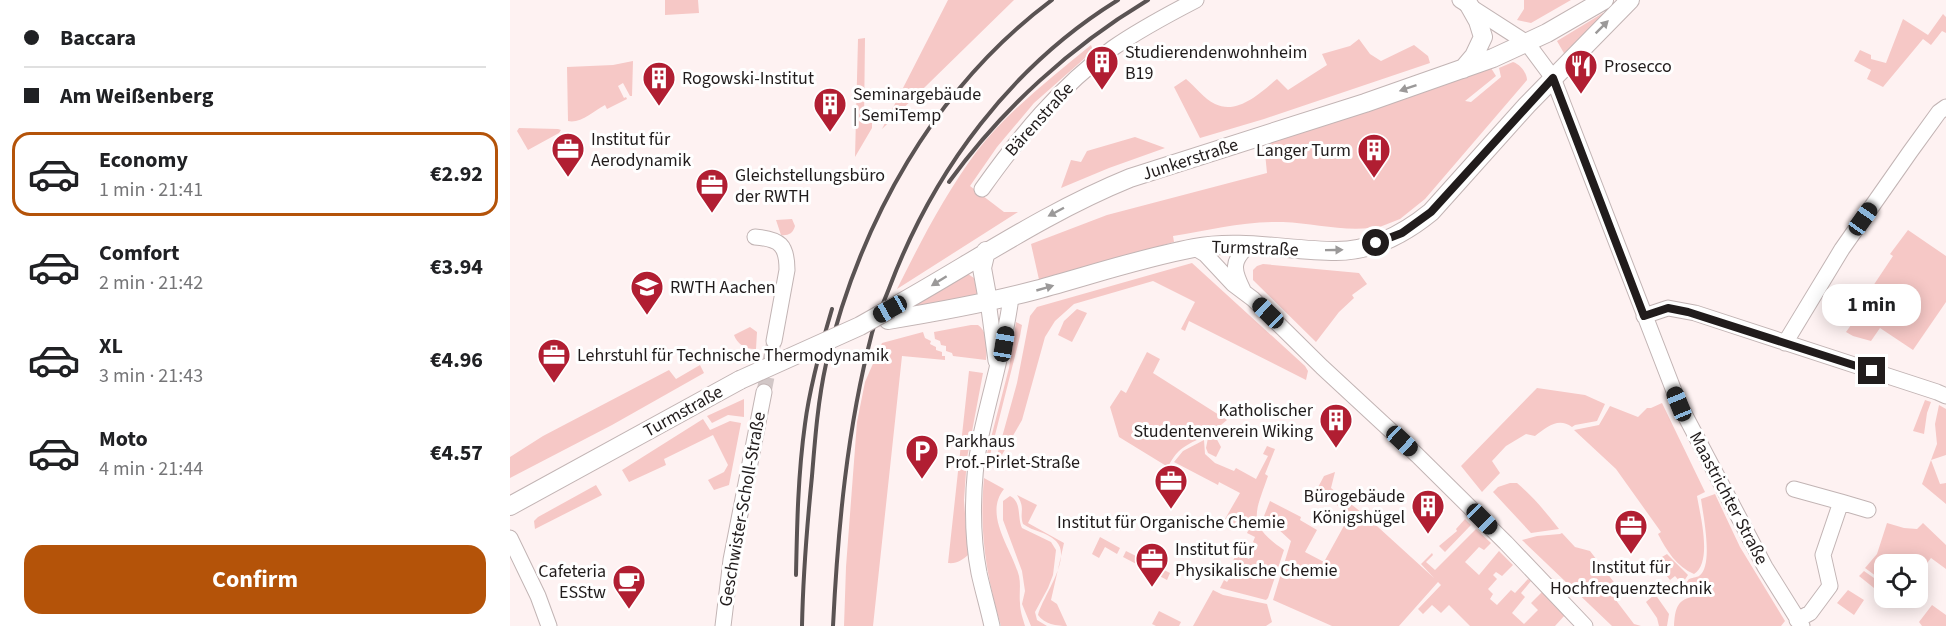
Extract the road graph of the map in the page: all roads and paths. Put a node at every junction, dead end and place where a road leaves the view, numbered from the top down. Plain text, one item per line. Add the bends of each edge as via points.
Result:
1 (1196, 0) edge
2 (1604, 0) edge
3 (1630, 0) edge
4 (1464, 3) edge
5 (1527, 43) junction
6 (1463, 69) junction
7 (1553, 78) junction
8 (1946, 107) edge
9 (982, 189) dead end
10 (755, 237) dead end
11 (1250, 245) junction
12 (1195, 248) junction
13 (986, 251) junction
14 (1243, 290) junction
15 (1011, 297) junction
16 (988, 301) junction
17 (889, 315) junction
18 (1644, 316) junction
19 (774, 341) tunnel mouth
20 (1785, 343) junction
21 (997, 367) junction
22 (1944, 391) edge
23 (764, 392) tunnel mouth
24 (1794, 489) dead end
25 (1841, 502) junction
26 (510, 506) edge
27 (1868, 510) dead end
28 (510, 538) edge
29 (1800, 623) edge
30 (549, 626) edge
31 (723, 626) edge
32 (992, 626) edge
33 (1586, 626) edge

1 - 9 street, Bärenstraße via 1141,30 1071,83 1013,145
2 - 5 main road, Junkerstraße
7 -> 3 main road
4 - 5 street
4 - 6 main road via 1481,27 1483,37
5 - 6 main road, Junkerstraße
5 - 7 street, Maastrichter Straße
6 -> 13 main road, Junkerstraße via 1130,178 1071,204
11 -> 7 main road, Turmstraße via 1338,251 1402,233 1445,198
7 - 18 street, Maastrichter Straße
8 - 20 street via 1915,144 1842,249
10 - 19 street via 780,244 785,250 788,270
11 - 12 main road, Turmstraße
11 - 14 street via 1234,268
12 - 14 street
15 -> 12 main road, Turmstraße
13 - 16 main road via 982,268
13 -> 17 main road, Junkerstraße
14 - 33 street via 1482,519
15 - 16 main road, Turmstraße
15 - 21 street
16 - 17 main road, Turmstraße
16 - 21 street
17 - 26 main road, Turmstraße, bridge via 740,380
18 - 20 street via 1676,309
18 - 29 street, Maastrichter Straße via 1679,404 1765,567
20 - 22 street
21 - 32 street via 976,462 974,504 979,571
23 - 31 street, Geschwister-Scholl-Straße via 731,560
24 - 25 street
25 - 27 street
25 - 29 street, Maastrichter Straße via 1823,555 1830,586
28 - 30 street

